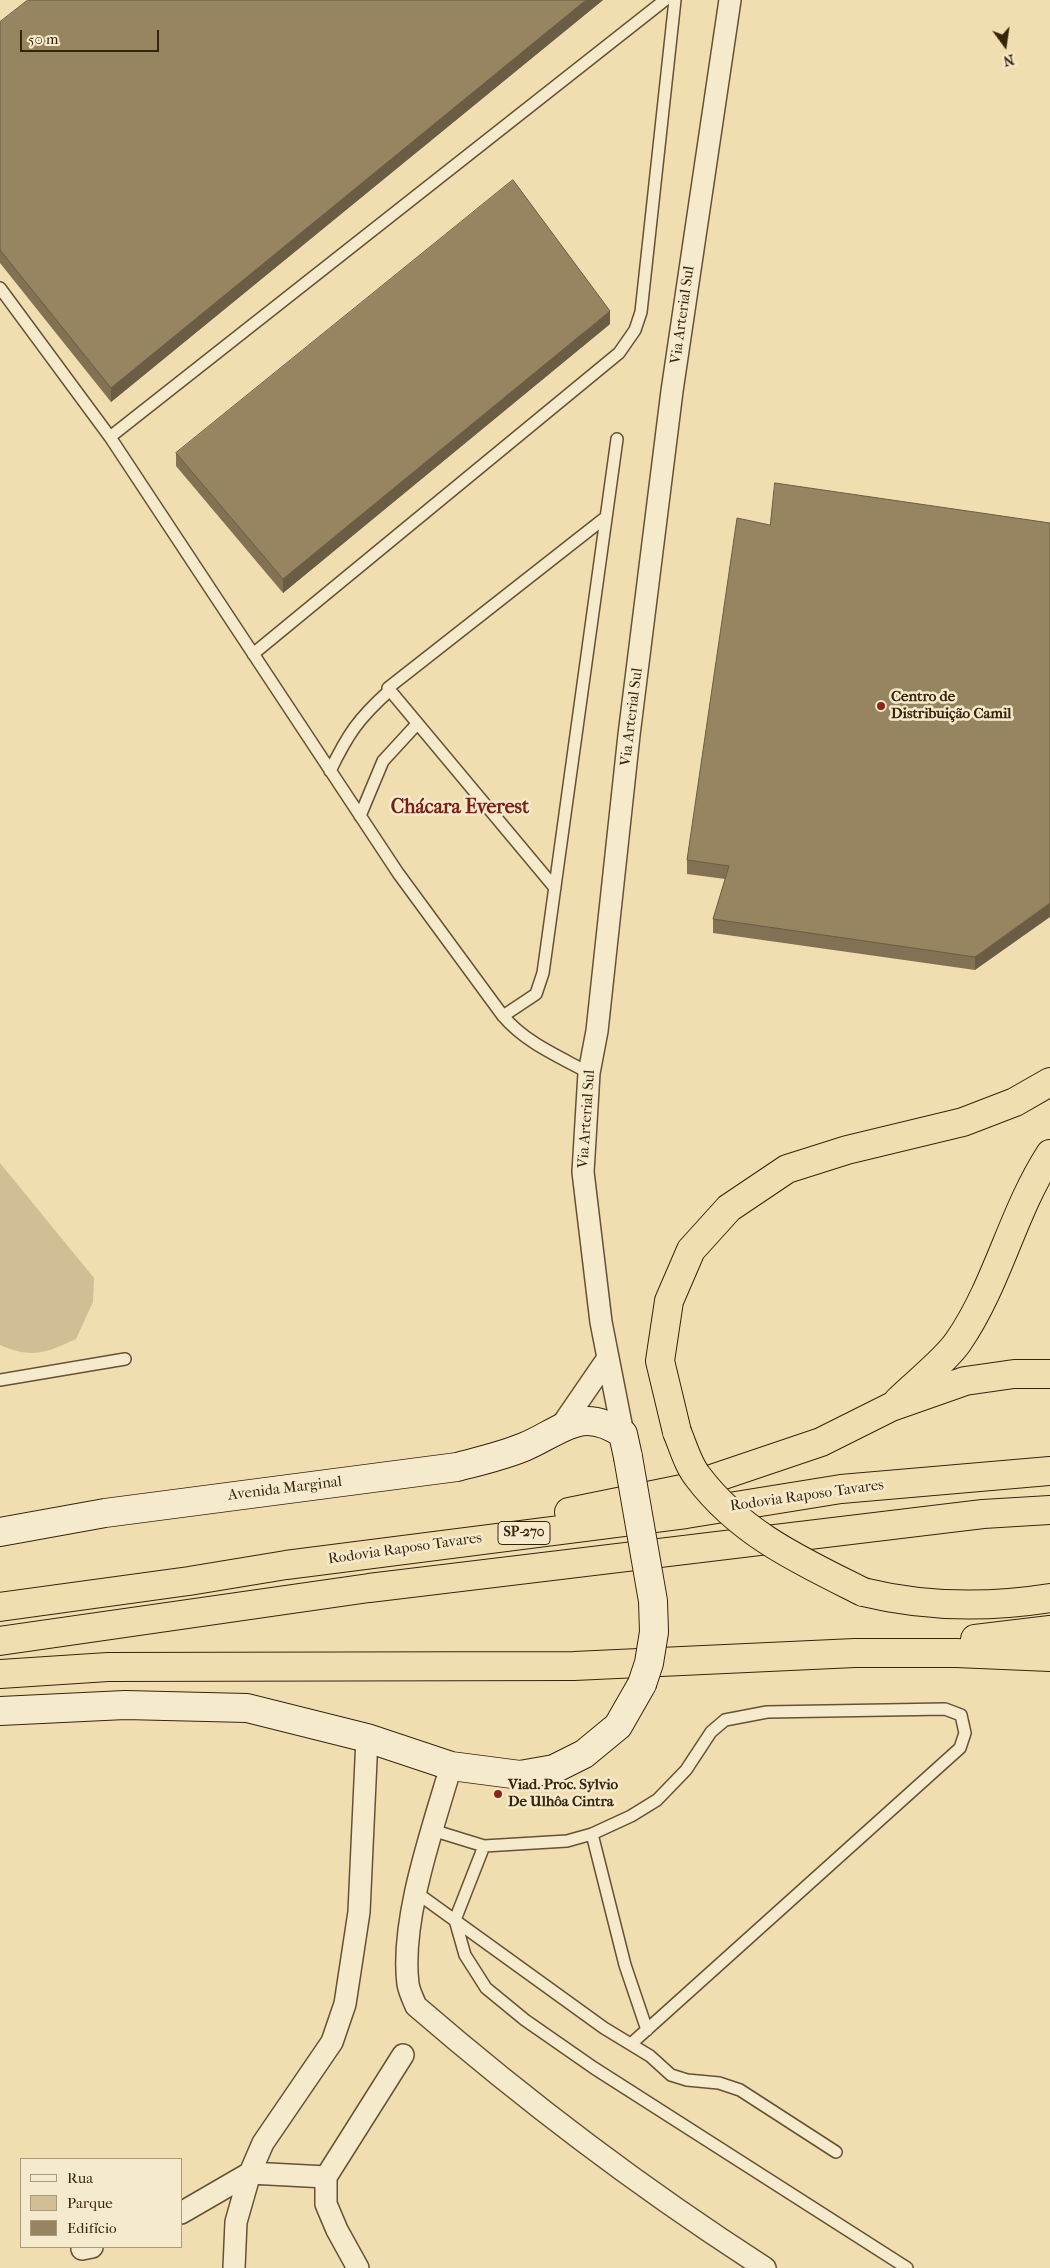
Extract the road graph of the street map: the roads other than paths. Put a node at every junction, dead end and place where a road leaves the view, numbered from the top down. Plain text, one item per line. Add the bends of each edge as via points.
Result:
1 (664, 0) edge
2 (675, 0) edge
3 (730, 0) edge
4 (0, 288) edge
5 (110, 437) junction
6 (617, 440) dead end
7 (606, 517) junction
8 (254, 654) junction
9 (388, 691) junction
10 (417, 724) junction
11 (330, 771) junction
12 (360, 816) junction
13 (555, 888) junction
14 (503, 1016) junction
15 (589, 1073) junction
16 (1050, 1082) edge
17 (1050, 1154) edge
18 (608, 1358) junction
19 (125, 1359) dead end
20 (1050, 1374) edge
21 (0, 1380) edge
22 (891, 1407) junction
23 (562, 1426) junction
24 (626, 1445) junction
25 (1050, 1466) edge
26 (1050, 1471) edge
27 (1016, 1472) junction
28 (1050, 1510) edge
29 (0, 1532) edge
30 (356, 1556) junction
31 (1050, 1598) edge
32 (0, 1607) edge
33 (1050, 1630) edge
34 (0, 1641) edge
35 (855, 1653) junction
36 (1050, 1657) edge
37 (0, 1674) edge
38 (0, 1711) edge
39 (367, 1738) junction
40 (451, 1766) junction
41 (432, 1830) junction
42 (592, 1834) junction
43 (484, 1846) junction
44 (417, 1893) junction
45 (455, 1920) junction
46 (647, 2030) junction
47 (632, 2044) junction
48 (403, 2055) dead end
49 (836, 2152) dead end
50 (250, 2173) junction
51 (326, 2177) junction
52 (182, 2213) edge
53 (234, 2268) edge
54 (358, 2268) edge
55 (765, 2268) edge
56 (907, 2268) edge

1 - 5 lane
2 - 8 lane via 641,312 627,344
3 - 15 street, Via Arterial Sul via 672,391 629,735 597,1031
4 - 5 lane
5 - 8 lane
6 - 7 lane
7 - 9 lane via 398,679 388,687
7 - 13 lane
8 - 11 lane
9 - 10 lane
9 - 11 lane via 363,715 345,740
10 - 12 lane via 383,761
10 - 13 lane
11 - 12 lane
12 - 14 lane
13 - 14 lane via 541,982 536,994
14 - 15 lane via 528,1040
15 - 18 street, Via Arterial Sul via 583,1172
16 - 31 highway, bridge via 1015,1102 963,1122 847,1150 787,1169 730,1208 691,1250 669,1301 660,1361 677,1432 697,1476 736,1518 778,1549 863,1592 914,1602 970,1606
17 - 22 highway via 1036,1176 985,1297 957,1344
18 - 23 street, Avenida Marginal
18 - 24 street, Via Arterial Sul
19 - 21 lane
20 - 22 highway via 1014,1374 965,1381
22 - 30 highway via 821,1442 682,1489
23 - 24 main road, Avenida Marginal via 597,1421 608,1424
23 - 29 main road, Avenida Marginal via 526,1446 495,1458 456,1466 105,1513
24 - 40 main road, bridge via 653,1601 654,1632 642,1684 618,1726 584,1754 554,1769 520,1775
25 - 27 highway
26 - 27 highway, Rodovia Raposo Tavares / SP-270
27 - 30 highway, Rodovia Raposo Tavares / SP-270 via 841,1490 686,1514
28 - 34 highway, SP-270 via 983,1514 369,1588
30 - 32 highway, Rodovia Raposo Tavares / SP-270
33 - 35 highway
35 - 36 highway via 956,1652
35 - 37 highway via 574,1666 108,1667
38 - 39 main road via 125,1705 247,1708
39 - 40 main road
39 - 50 street via 359,1912 345,2004 332,2042 263,2143
40 - 41 street
41 - 43 lane
41 - 44 street
42 - 43 lane via 567,1841
42 - 46 lane via 625,1964
42 - 46 lane via 657,1800 686,1770 711,1732 725,1720 740,1715 945,1709 961,1715 966,1733 960,1748
43 - 45 lane
44 - 45 lane
44 - 55 street via 406,1959 408,1986 416,2006 576,2137
45 - 47 lane via 604,2028
45 - 56 lane via 465,1955 486,1988 525,2020 594,2068
46 - 47 lane
47 - 49 lane via 671,2075 740,2090
48 - 51 street
50 - 51 street
50 - 52 street
50 - 53 street via 236,2222
51 - 54 street via 326,2204

